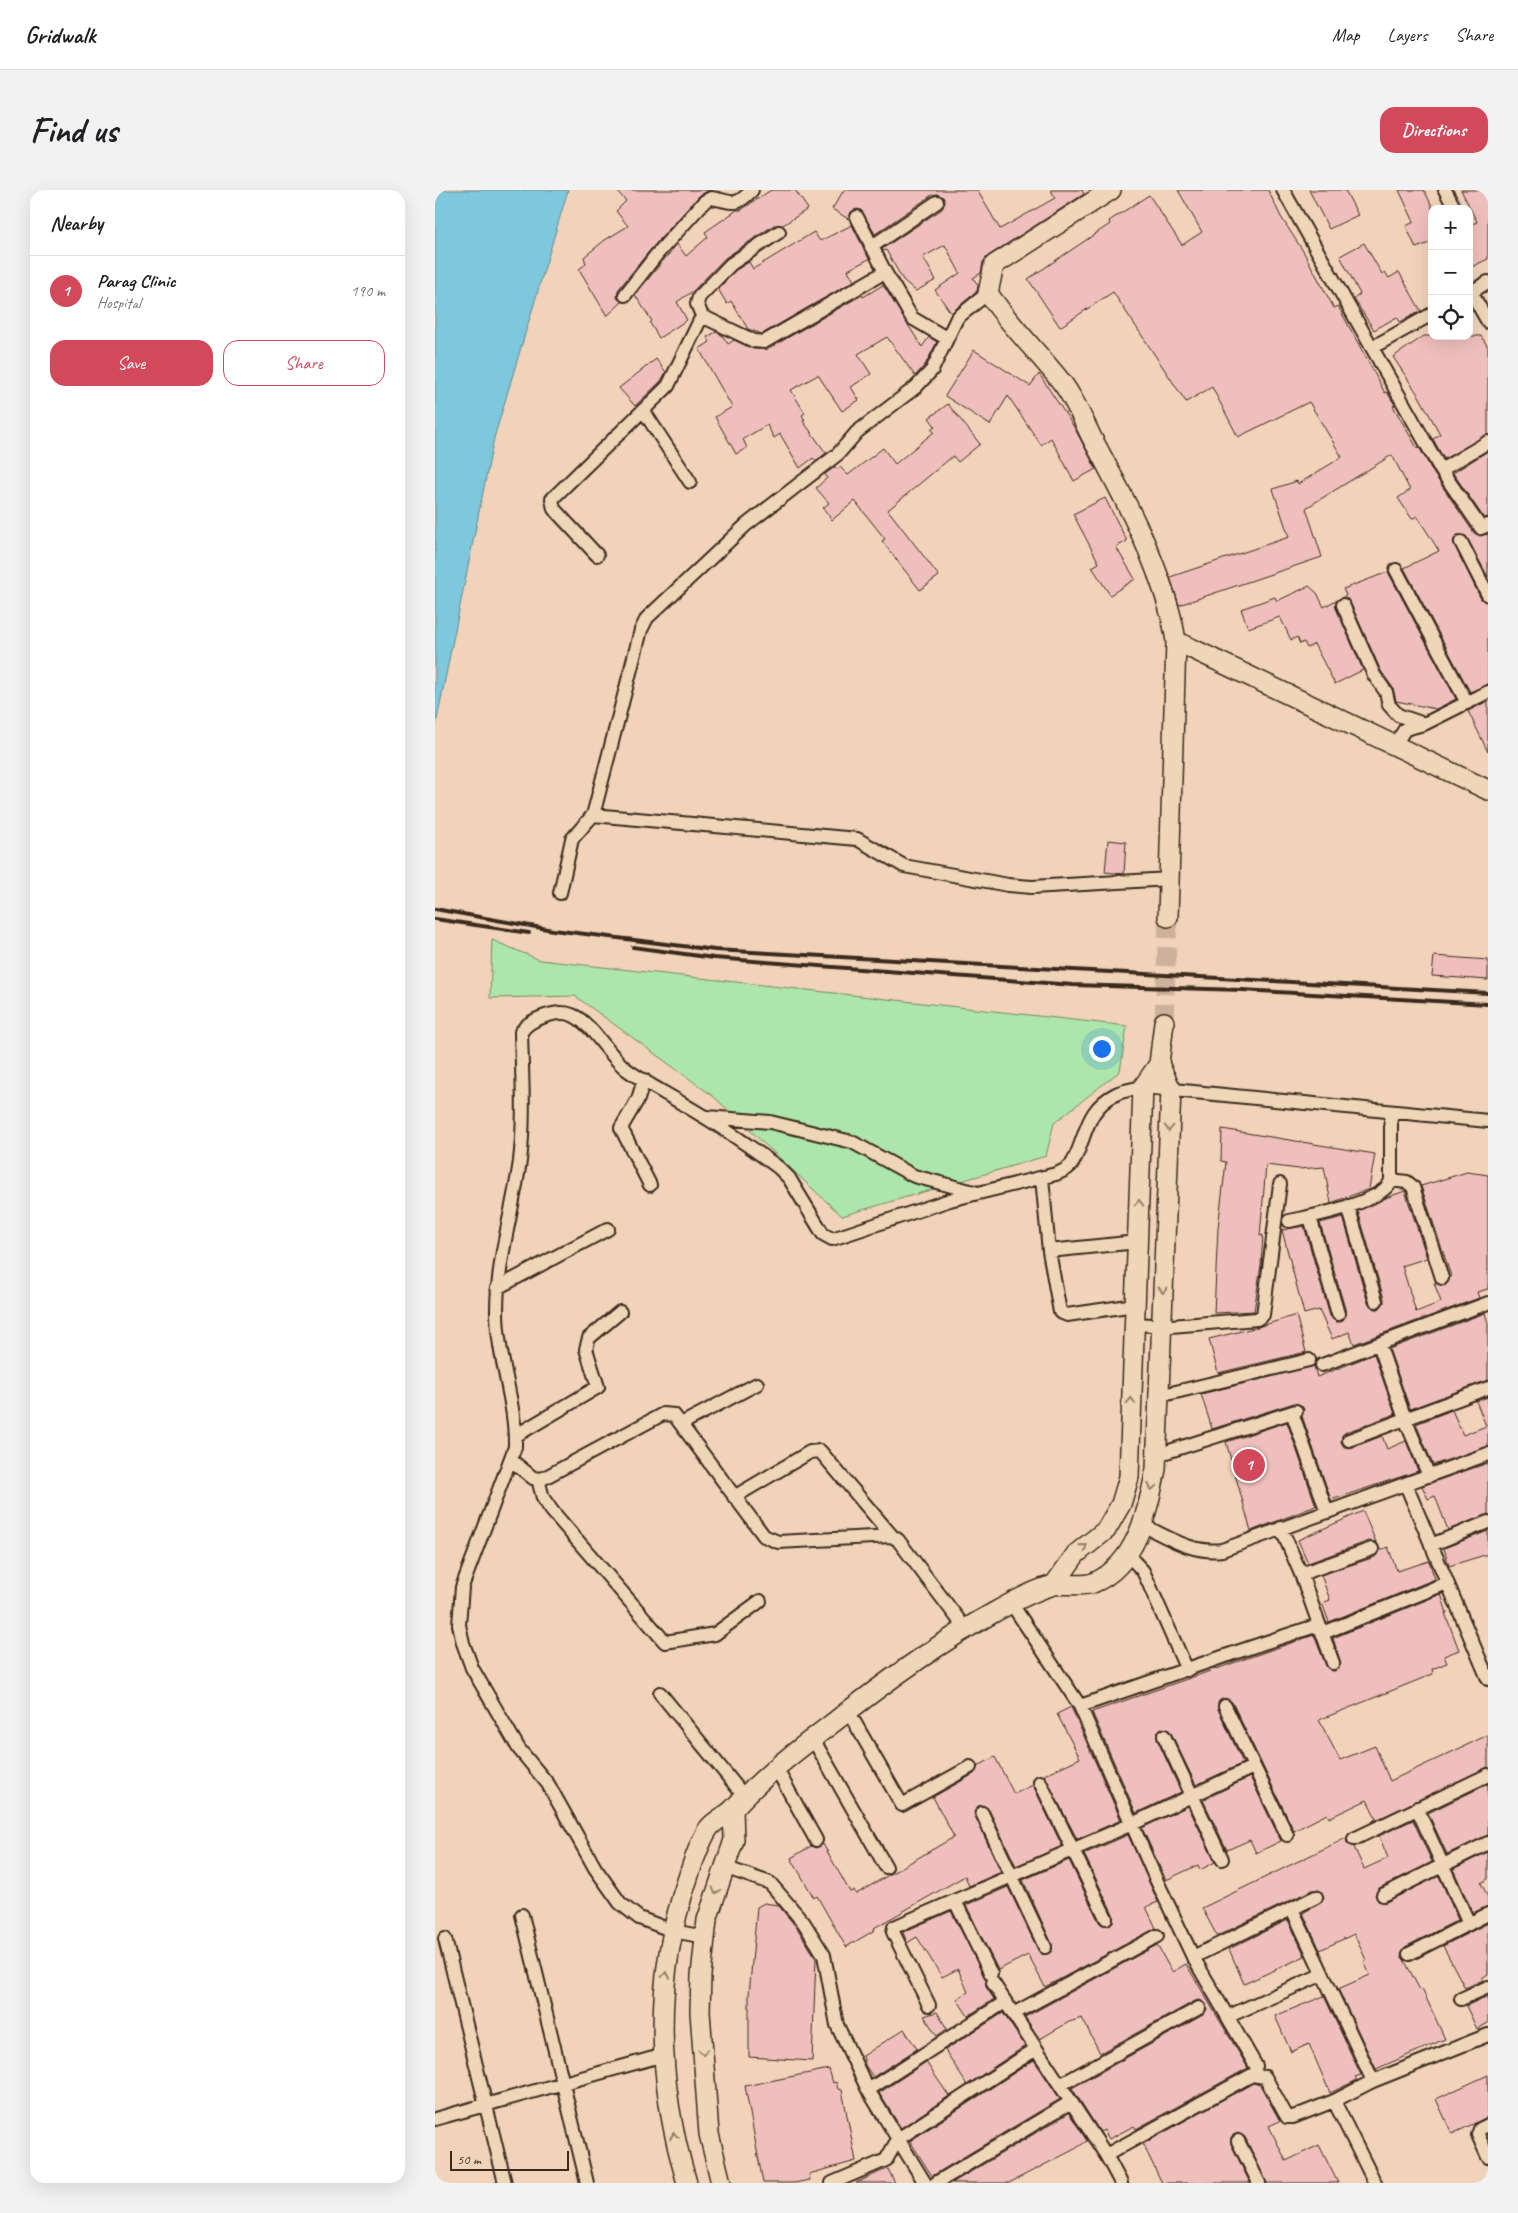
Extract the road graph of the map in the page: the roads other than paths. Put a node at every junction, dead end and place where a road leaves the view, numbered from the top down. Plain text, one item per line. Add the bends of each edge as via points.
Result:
1 (752, 190) edge
2 (1111, 190) edge
3 (1283, 190) edge
4 (1445, 190) edge
5 (937, 202) dead end
6 (1453, 205) edge
7 (857, 216) dead end
8 (779, 232) dead end
9 (871, 247) junction
10 (885, 272) junction
11 (1488, 282) edge
12 (1473, 290) edge
13 (988, 293) junction
14 (625, 295) dead end
15 (1472, 295) edge
16 (1428, 316) edge
17 (703, 318) junction
18 (1488, 322) edge
19 (946, 338) junction
20 (1373, 348) junction
21 (643, 410) junction
22 (1488, 442) edge
23 (1441, 470) junction
24 (690, 482) dead end
25 (1488, 525) edge
26 (1461, 542) dead end
27 (597, 555) dead end
28 (1397, 570) dead end
29 (1488, 595) edge
30 (1343, 605) dead end
31 (1176, 641) junction
32 (1488, 692) edge
33 (1467, 703) junction
34 (1424, 724) junction
35 (1394, 746) junction
36 (1488, 790) edge
37 (593, 814) junction
38 (1170, 879) junction
39 (560, 892) dead end
40 (1168, 917) tunnel mouth
41 (1164, 1022) tunnel mouth
42 (1159, 1064) junction
43 (644, 1080) junction
44 (1143, 1087) junction
45 (1171, 1088) junction
46 (1391, 1113) junction
47 (706, 1117) junction
48 (1488, 1121) edge
49 (1042, 1178) junction
50 (1391, 1180) junction
51 (1280, 1184) dead end
52 (650, 1185) dead end
53 (978, 1193) junction
54 (1348, 1206) junction
55 (1310, 1217) junction
56 (1289, 1221) dead end
57 (608, 1229) dead end
58 (1137, 1242) junction
59 (1049, 1251) junction
60 (1442, 1278) dead end
61 (497, 1288) junction
62 (1376, 1300) dead end
63 (1488, 1303) edge
64 (620, 1312) dead end
65 (1135, 1314) junction
66 (1338, 1314) dead end
67 (1162, 1325) junction
68 (1379, 1344) junction
69 (1309, 1360) dead end
70 (1322, 1366) dead end
71 (757, 1384) dead end
72 (1488, 1388) edge
73 (1159, 1396) junction
74 (1405, 1419) junction
75 (681, 1424) junction
76 (515, 1436) junction
77 (1349, 1440) dead end
78 (1488, 1454) edge
79 (1157, 1456) junction
80 (511, 1460) junction
81 (1429, 1476) junction
82 (538, 1480) junction
83 (1406, 1484) junction
84 (734, 1497) junction
85 (1327, 1512) junction
86 (1488, 1522) edge
87 (1142, 1525) junction
88 (1281, 1528) junction
89 (892, 1536) junction
90 (1431, 1545) junction
91 (1372, 1549) dead end
92 (1127, 1554) junction
93 (1301, 1574) junction
94 (1447, 1583) junction
95 (1054, 1585) junction
96 (760, 1602) dead end
97 (1011, 1603) junction
98 (965, 1628) junction
99 (1321, 1629) junction
100 (1333, 1663) dead end
101 (1187, 1670) junction
102 (1488, 1679) edge
103 (660, 1693) dead end
104 (1080, 1706) junction
105 (1225, 1706) dead end
106 (849, 1710) junction
107 (1164, 1736) dead end
108 (813, 1738) junction
109 (971, 1767) dead end
110 (1253, 1767) junction
111 (776, 1768) junction
112 (1488, 1775) edge
113 (1040, 1782) dead end
114 (1194, 1797) junction
115 (738, 1803) junction
116 (1417, 1808) junction
117 (982, 1814) dead end
118 (1132, 1824) junction
119 (1287, 1835) dead end
120 (1354, 1839) dead end
121 (815, 1840) dead end
122 (1488, 1843) edge
123 (1073, 1850) junction
124 (1222, 1859) dead end
125 (1441, 1865) junction
126 (724, 1867) junction
127 (886, 1867) dead end
128 (1011, 1876) junction
129 (1383, 1895) dead end
130 (1316, 1897) dead end
131 (955, 1901) junction
132 (1292, 1909) junction
133 (522, 1914) dead end
134 (1488, 1914) edge
135 (1106, 1918) dead end
136 (1469, 1924) junction
137 (673, 1931) junction
138 (1157, 1936) dead end
139 (705, 1937) junction
140 (445, 1939) dead end
141 (1045, 1947) dead end
142 (1409, 1954) dead end
143 (1193, 1956) junction
144 (1323, 1974) junction
145 (1488, 1986) edge
146 (1461, 1999) dead end
147 (1005, 2002) junction
148 (929, 2005) dead end
149 (1199, 2008) dead end
150 (1013, 2014) junction
151 (1229, 2016) junction
152 (1488, 2035) edge
153 (1036, 2049) junction
154 (664, 2055) junction
155 (1256, 2066) dead end
156 (1373, 2080) junction
157 (563, 2084) junction
158 (1060, 2085) junction
159 (869, 2090) junction
160 (1334, 2101) junction
161 (1071, 2102) junction
162 (485, 2105) junction
163 (435, 2119) edge
164 (1488, 2125) edge
165 (898, 2139) junction
166 (1238, 2141) dead end
167 (1106, 2155) junction
168 (1488, 2157) edge
169 (505, 2183) edge
170 (587, 2183) edge
171 (687, 2183) edge
172 (721, 2183) edge
173 (832, 2183) edge
174 (925, 2183) edge
175 (936, 2183) edge
176 (1121, 2183) edge
177 (1259, 2183) edge
178 (1375, 2183) edge

1 - 14 street via 737,203 711,198 705,201
2 - 13 street via 994,265
3 - 20 street
4 - 6 street
5 - 9 street
7 - 9 street
8 - 17 street via 731,264 699,297 697,304
9 - 10 street
10 - 17 street via 764,342 754,342
10 - 19 street via 912,318
11 - 12 street
13 - 19 street via 957,318
13 - 31 street via 1002,315 1064,386 1115,479 1159,579 1171,612
15 - 18 street
16 - 20 street
17 - 21 street via 668,386
19 - 37 street via 932,370 916,387 857,432 838,454 746,524 647,618 641,630
20 - 23 street
21 - 24 street
21 - 27 street via 553,499 554,508
22 - 23 street
23 - 25 street via 1481,528
26 - 29 street
28 - 33 street
30 - 34 street via 1374,675 1386,692 1389,705 1399,715
31 - 35 street
31 - 38 street
32 - 33 street
33 - 34 street
34 - 35 street via 1405,729
35 - 36 street
37 - 38 street via 857,839 905,866 1008,885 1032,887
37 - 39 street via 572,839
38 - 40 street
41 - 42 street
42 - 44 street
42 - 45 street
43 - 47 street
43 - 52 street via 638,1099 621,1128
43 - 61 street via 618,1063 572,1015 563,1013 525,1025 521,1032 523,1114 519,1161
44 - 45 street
44 - 49 street via 1117,1093 1099,1106 1088,1120 1074,1161 1068,1168
58 -> 44 street
45 - 46 street
45 -> 67 street
46 - 48 street
46 - 50 street
47 - 53 street via 770,1122 852,1142 914,1176
47 - 53 street via 779,1168 789,1178 823,1234 832,1239
49 - 53 street
49 - 59 street
50 - 54 street via 1386,1190
50 - 60 street via 1407,1182 1413,1187
51 - 67 street via 1263,1315 1257,1319
54 - 55 street
54 - 62 street
55 - 56 street
55 - 66 street
57 - 61 street
58 - 59 street
58 - 65 street
59 - 65 street via 1060,1312 1067,1315
61 - 76 street via 500,1354
63 - 68 street
64 - 76 street via 586,1344 598,1387
65 - 67 street
95 -> 65 street via 1076,1554 1106,1530 1121,1504 1129,1477
67 - 73 street
68 - 70 street
68 - 74 street
69 - 73 street
71 - 75 street
72 - 74 street
73 - 79 street
74 - 77 street
74 - 81 street
75 - 82 street via 674,1415 663,1414
75 - 84 street
76 - 80 street
78 - 81 street
79 - 85 street via 1295,1414
79 -> 87 street
80 - 82 street
80 - 137 street via 462,1587 459,1625 463,1643 472,1668 519,1749 548,1784 595,1868 620,1903 639,1918
81 - 83 street
82 - 96 street via 543,1498 552,1511 665,1642 715,1634
83 - 85 street
83 - 90 street
84 - 89 street via 764,1536 778,1542
84 - 89 street via 810,1452 820,1451
85 - 88 street
86 - 90 street
87 - 88 street via 1189,1548 1208,1552
87 - 92 street
88 - 93 street
89 - 98 street
90 - 94 street
91 - 93 street
92 - 95 street via 1114,1569 1092,1584
92 - 101 street via 1146,1578
93 - 99 street
94 - 99 street
94 - 102 street
95 - 97 street
97 - 98 street
97 - 104 street
98 - 106 street
99 - 100 street
99 - 101 street via 1226,1654
101 - 104 street
103 - 115 street
104 - 118 street
105 - 110 street
106 - 108 street
106 - 109 street via 902,1805
107 - 114 street
108 - 111 street
108 - 127 street
110 - 114 street
110 - 119 street
111 - 115 street
111 - 121 street
112 - 116 street
113 - 123 street
114 - 118 street
114 - 124 street
115 - 126 street via 734,1840
115 - 137 street via 709,1828 695,1856
116 - 120 street
116 - 125 street
117 - 128 street
118 - 123 street
118 - 143 street
122 - 125 street
123 - 128 street
123 - 135 street
125 - 129 street
125 - 136 street
126 -> 139 street via 707,1920
126 - 159 street via 770,1883 804,1923 824,1955 837,2025
128 - 131 street
128 - 141 street
130 - 132 street
131 - 147 street
131 - 148 street via 893,1930
132 - 143 street
132 - 144 street
133 - 157 street
134 - 136 street
136 - 142 street
137 - 139 street
154 -> 137 street via 661,2028
138 - 150 street
139 -> 172 street via 700,2012 709,2134
140 - 162 street
143 - 151 street
144 - 151 street
144 - 156 street
145 - 146 street
147 - 150 street
147 - 159 street
149 - 158 street
150 - 153 street
151 - 155 street
152 - 156 street
153 - 158 street
153 - 165 street
154 - 157 street
171 -> 154 street via 674,2142
156 - 160 street
157 - 162 street
157 - 170 street
158 - 161 street
159 - 165 street
160 - 167 street via 1287,2117 1265,2077 1252,2075
160 - 178 street
161 - 167 street
161 - 175 street
162 - 163 street
162 - 169 street
164 - 168 street via 1478,2132
165 - 173 street via 886,2160
165 - 174 street
166 - 177 street
167 - 176 street

